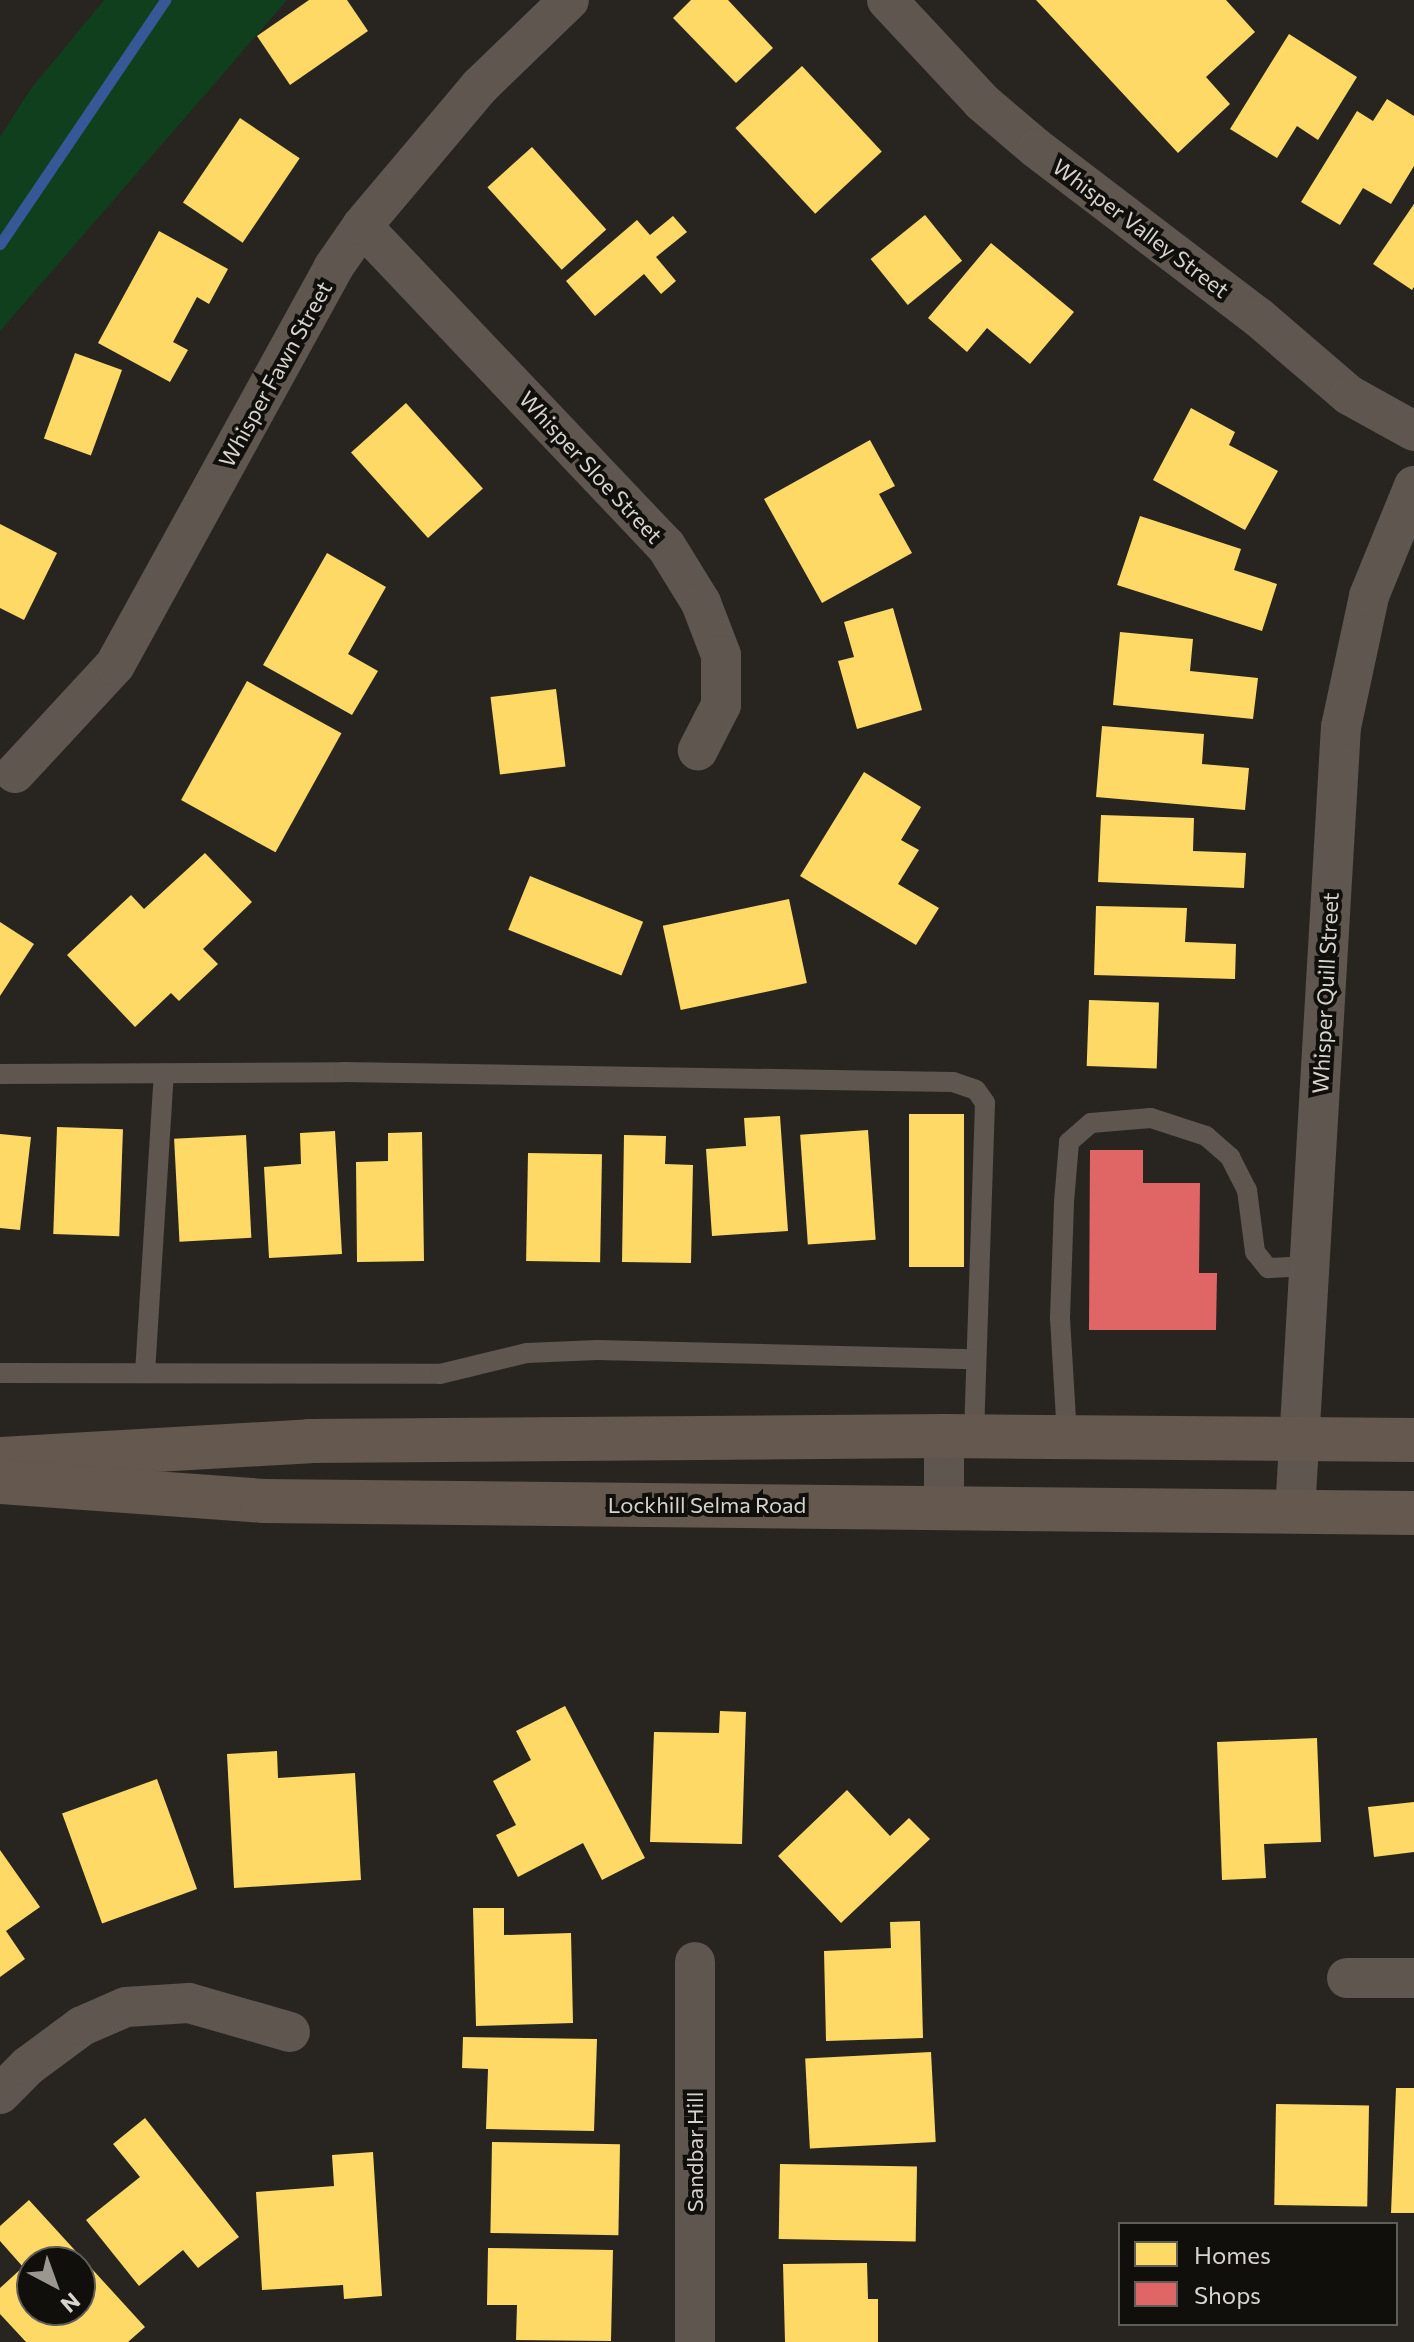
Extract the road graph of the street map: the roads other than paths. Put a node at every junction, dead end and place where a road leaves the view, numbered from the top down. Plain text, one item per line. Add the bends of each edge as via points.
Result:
1 (569, 0) edge
2 (887, 0) edge
3 (362, 226) junction
4 (1414, 431) edge
5 (1414, 486) edge
6 (698, 750) dead end
7 (15, 773) dead end
8 (0, 1074) edge
9 (164, 1074) junction
10 (1309, 1266) junction
11 (972, 1359) junction
12 (0, 1373) edge
13 (145, 1373) junction
14 (959, 1436) junction
15 (1067, 1436) junction
16 (1299, 1437) junction
17 (1414, 1440) edge
18 (0, 1459) edge
19 (0, 1482) edge
20 (944, 1506) junction
21 (1295, 1512) junction
22 (1414, 1513) edge
23 (695, 1962) dead end
24 (1347, 1978) dead end
25 (1414, 1978) edge
26 (290, 2032) dead end
27 (0, 2094) edge
28 (695, 2342) edge

1 - 3 street, Whisper Fawn Street via 479,87
2 - 4 street, Whisper Valley Street via 982,102 1036,148 1258,317 1349,395
3 - 6 street, Whisper Sloe Street via 666,546 701,603 721,655 721,705
3 - 7 street, Whisper Fawn Street via 333,268 115,665
5 - 10 street, Whisper Quill Street via 1369,596 1341,727
8 - 9 lane
9 - 11 lane via 953,1082 976,1090 985,1103
9 - 13 lane
10 - 15 lane via 1268,1268 1255,1252 1247,1190 1230,1157 1206,1136 1151,1118 1091,1123 1069,1142 1064,1202 1060,1318
10 - 16 street, Whisper Quill Street
11 - 13 lane via 597,1350 527,1353 440,1374
11 - 14 lane
12 - 13 lane
14 - 15 main road
14 - 18 main road via 309,1441
14 - 20 street
15 - 16 main road
16 - 17 main road
16 - 21 street, Whisper Quill Street
19 - 20 main road, Lockhill Selma Road via 278,1501
20 - 21 main road, Lockhill Selma Road
21 - 22 main road, Lockhill Selma Road
23 - 28 street, Sandbar Hill
24 - 25 street
26 - 27 street via 189,2003 126,2007 82,2026

